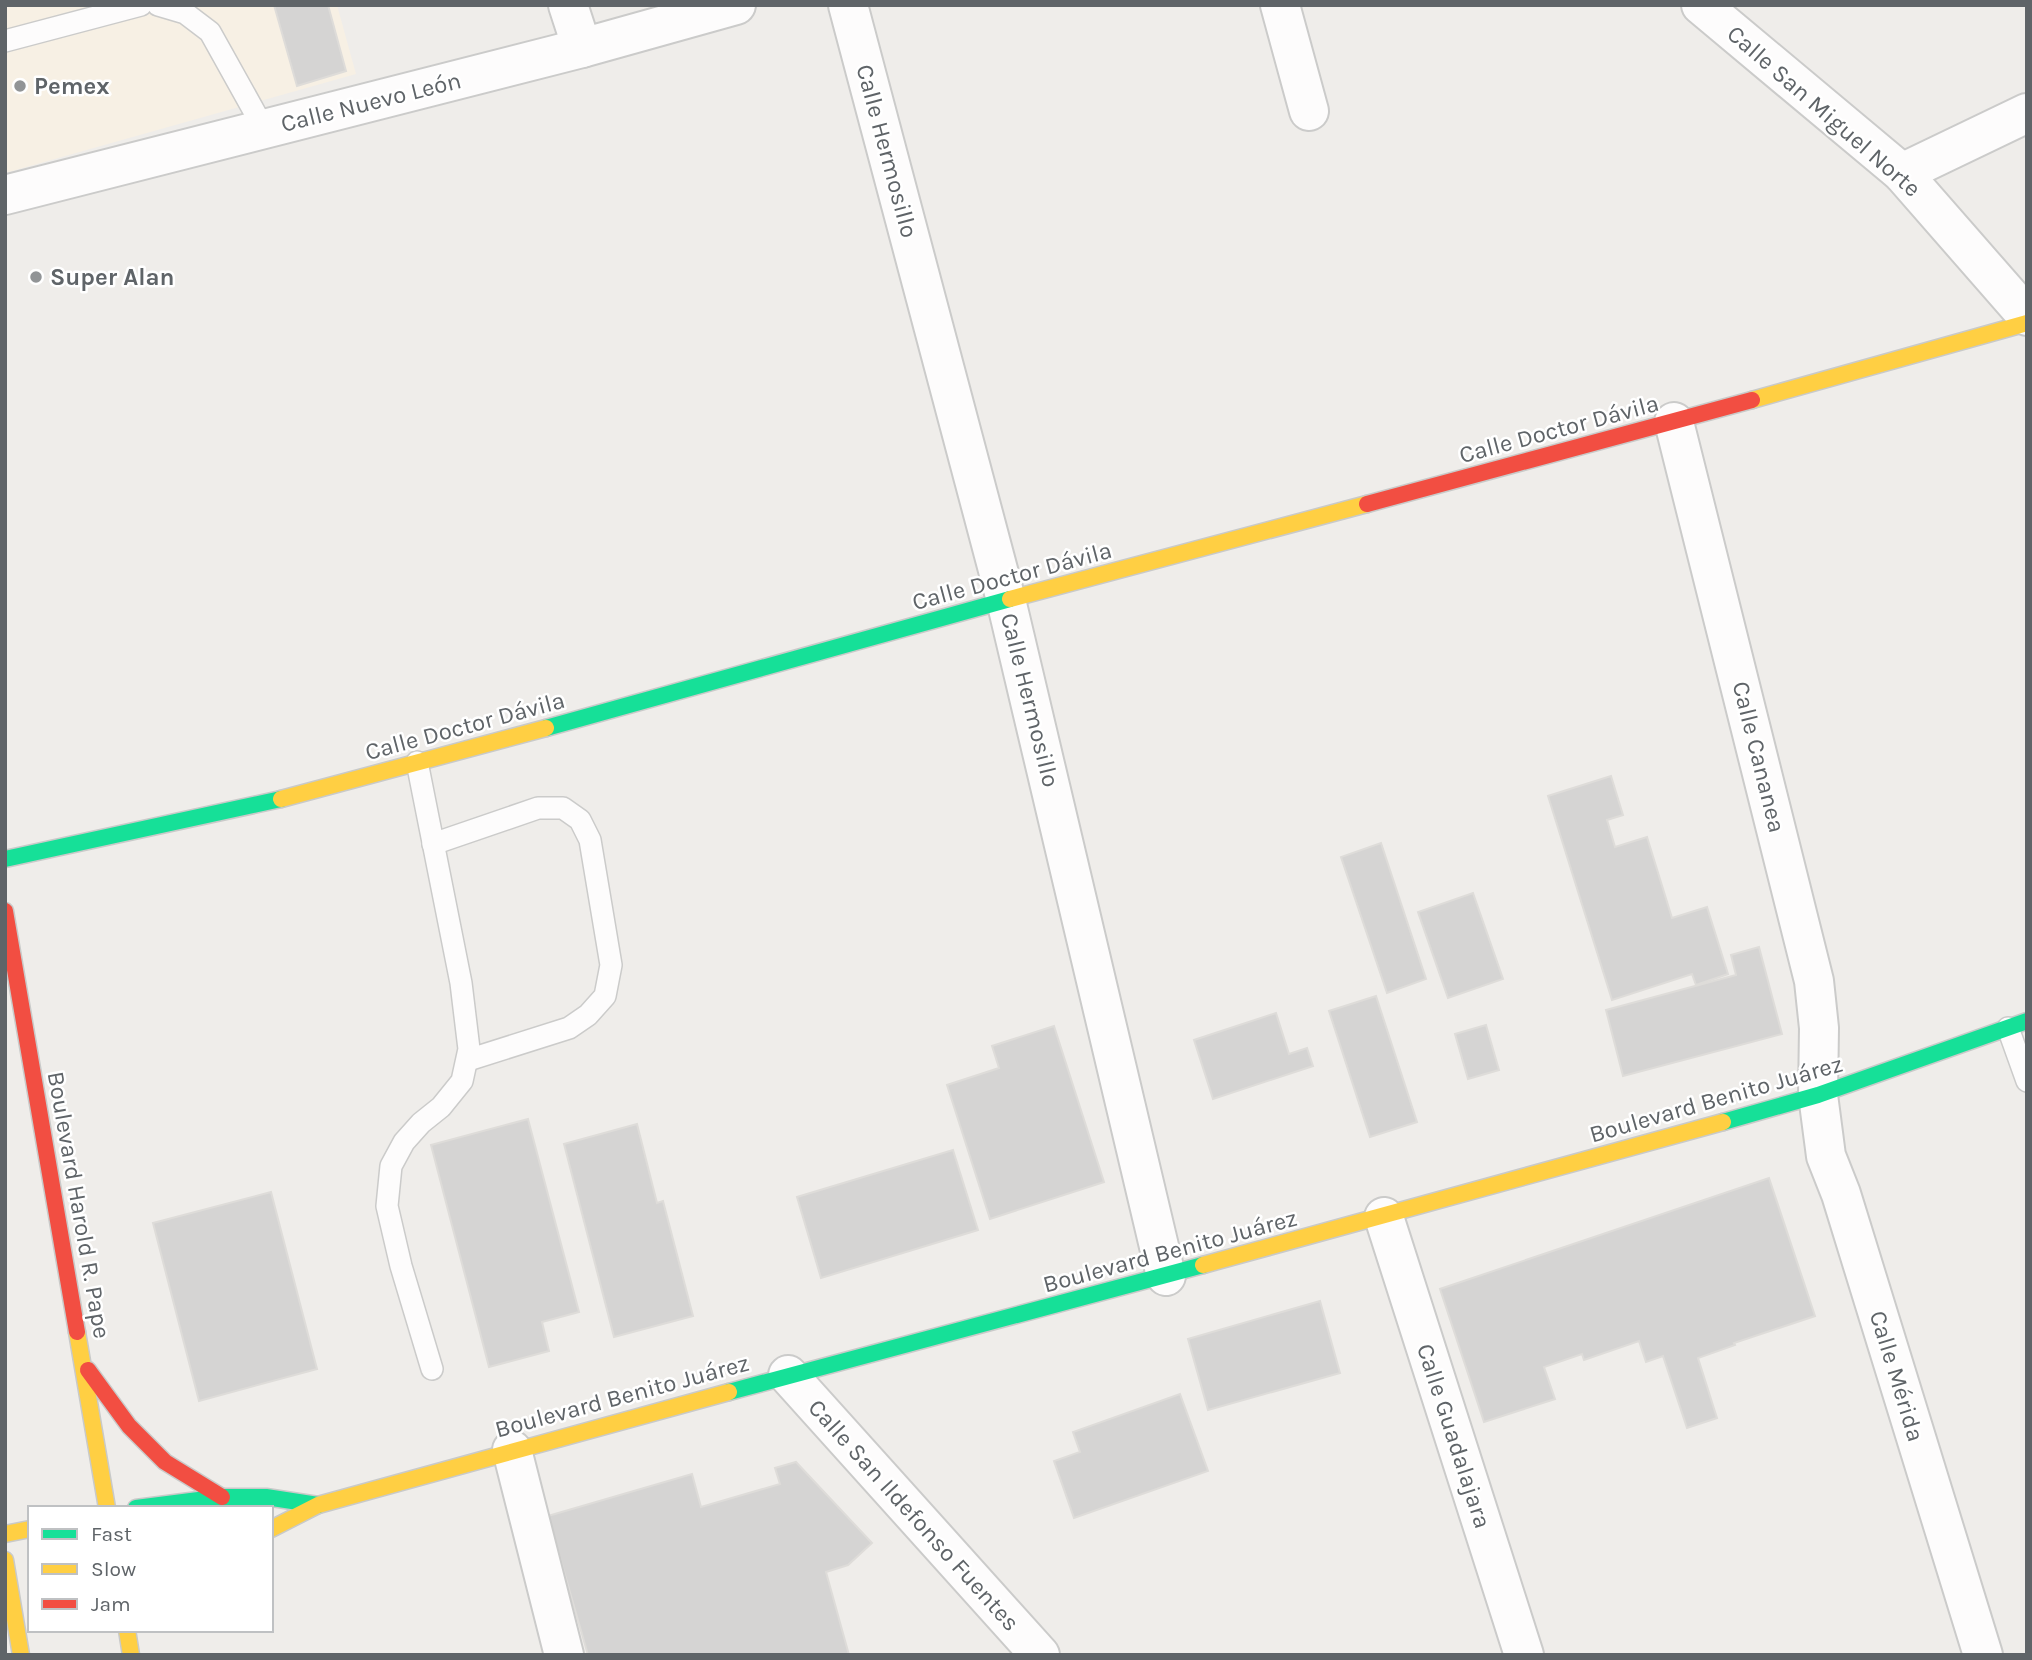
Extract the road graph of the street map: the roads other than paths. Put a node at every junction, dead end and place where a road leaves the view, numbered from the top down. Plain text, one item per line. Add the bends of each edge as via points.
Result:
1 (141, 5) edge
2 (158, 5) edge
3 (568, 5) edge
4 (736, 5) edge
5 (848, 5) edge
6 (1280, 5) edge
7 (1701, 5) edge
8 (5, 41) edge
9 (582, 48) junction
10 (1309, 111) dead end
11 (2027, 113) edge
12 (264, 129) junction
13 (1902, 173) junction
14 (5, 195) edge
15 (2027, 316) edge
16 (2027, 323) edge
17 (1674, 422) junction
18 (1006, 600) junction
19 (417, 762) junction
20 (433, 844) junction
21 (5, 859) edge
22 (5, 911) edge
23 (2017, 1024) edge
24 (468, 1060) junction
25 (2027, 1081) edge
26 (1818, 1095) junction
27 (1384, 1217) junction
28 (1166, 1276) junction
29 (83, 1363) junction
30 (432, 1369) dead end
31 (788, 1375) junction
32 (512, 1450) junction
33 (222, 1497) junction
34 (318, 1504) junction
35 (107, 1506) edge
36 (152, 1506) edge
37 (28, 1529) edge
38 (273, 1529) edge
39 (5, 1534) edge
40 (5, 1560) edge
41 (17, 1623) edge
42 (127, 1632) edge
43 (20, 1655) edge
44 (131, 1655) edge
45 (564, 1655) edge
46 (1040, 1655) edge
47 (1524, 1655) edge
48 (1983, 1655) edge

1 - 8 lane
2 - 12 lane via 185,13 210,32
3 - 9 street
4 - 9 street, Calle Nuevo León
5 - 18 street, Calle Hermosillo
6 - 10 street
7 - 13 street, Calle San Miguel Norte
9 - 12 street, Calle Nuevo León
11 - 13 street
12 - 14 street, Calle Nuevo León
13 - 15 street, Calle San Miguel Norte
16 - 17 main road, Calle Doctor Dávila
17 - 18 main road, Calle Doctor Dávila
17 - 26 street, Calle Cananea via 1814,981
18 - 19 main road, Calle Doctor Dávila
18 - 28 street, Calle Hermosillo
19 - 20 lane
19 - 21 main road, Calle Doctor Dávila via 276,800
20 - 24 lane via 461,983
20 - 24 lane via 538,808 562,808 580,820 590,840 611,965 605,996 569,1028
22 - 29 main road, Boulevard Harold R. Pape
23 - 25 lane
23 - 26 main road, Boulevard Benito Juárez
24 - 30 lane via 462,1081 404,1142 391,1166 387,1206
26 - 27 main road, Boulevard Benito Juárez
26 - 48 street, Calle Mérida via 1826,1156
27 - 28 main road, Boulevard Benito Juárez
27 - 47 street, Calle Guadalajara
28 - 31 main road, Boulevard Benito Juárez
29 - 33 main road via 129,1426 165,1462
29 - 35 main road, Boulevard Harold R. Pape
31 - 32 main road, Boulevard Benito Juárez
31 - 46 street, Calle San Ildefonso Fuentes
32 - 34 main road, Boulevard Benito Juárez
32 - 45 street
33 - 34 main road, Boulevard Benito Juárez
33 - 36 main road, Boulevard Benito Juárez
34 - 38 main road, Boulevard Benito Juárez
37 - 39 main road
40 - 41 main road
41 - 43 main road
42 - 44 main road

